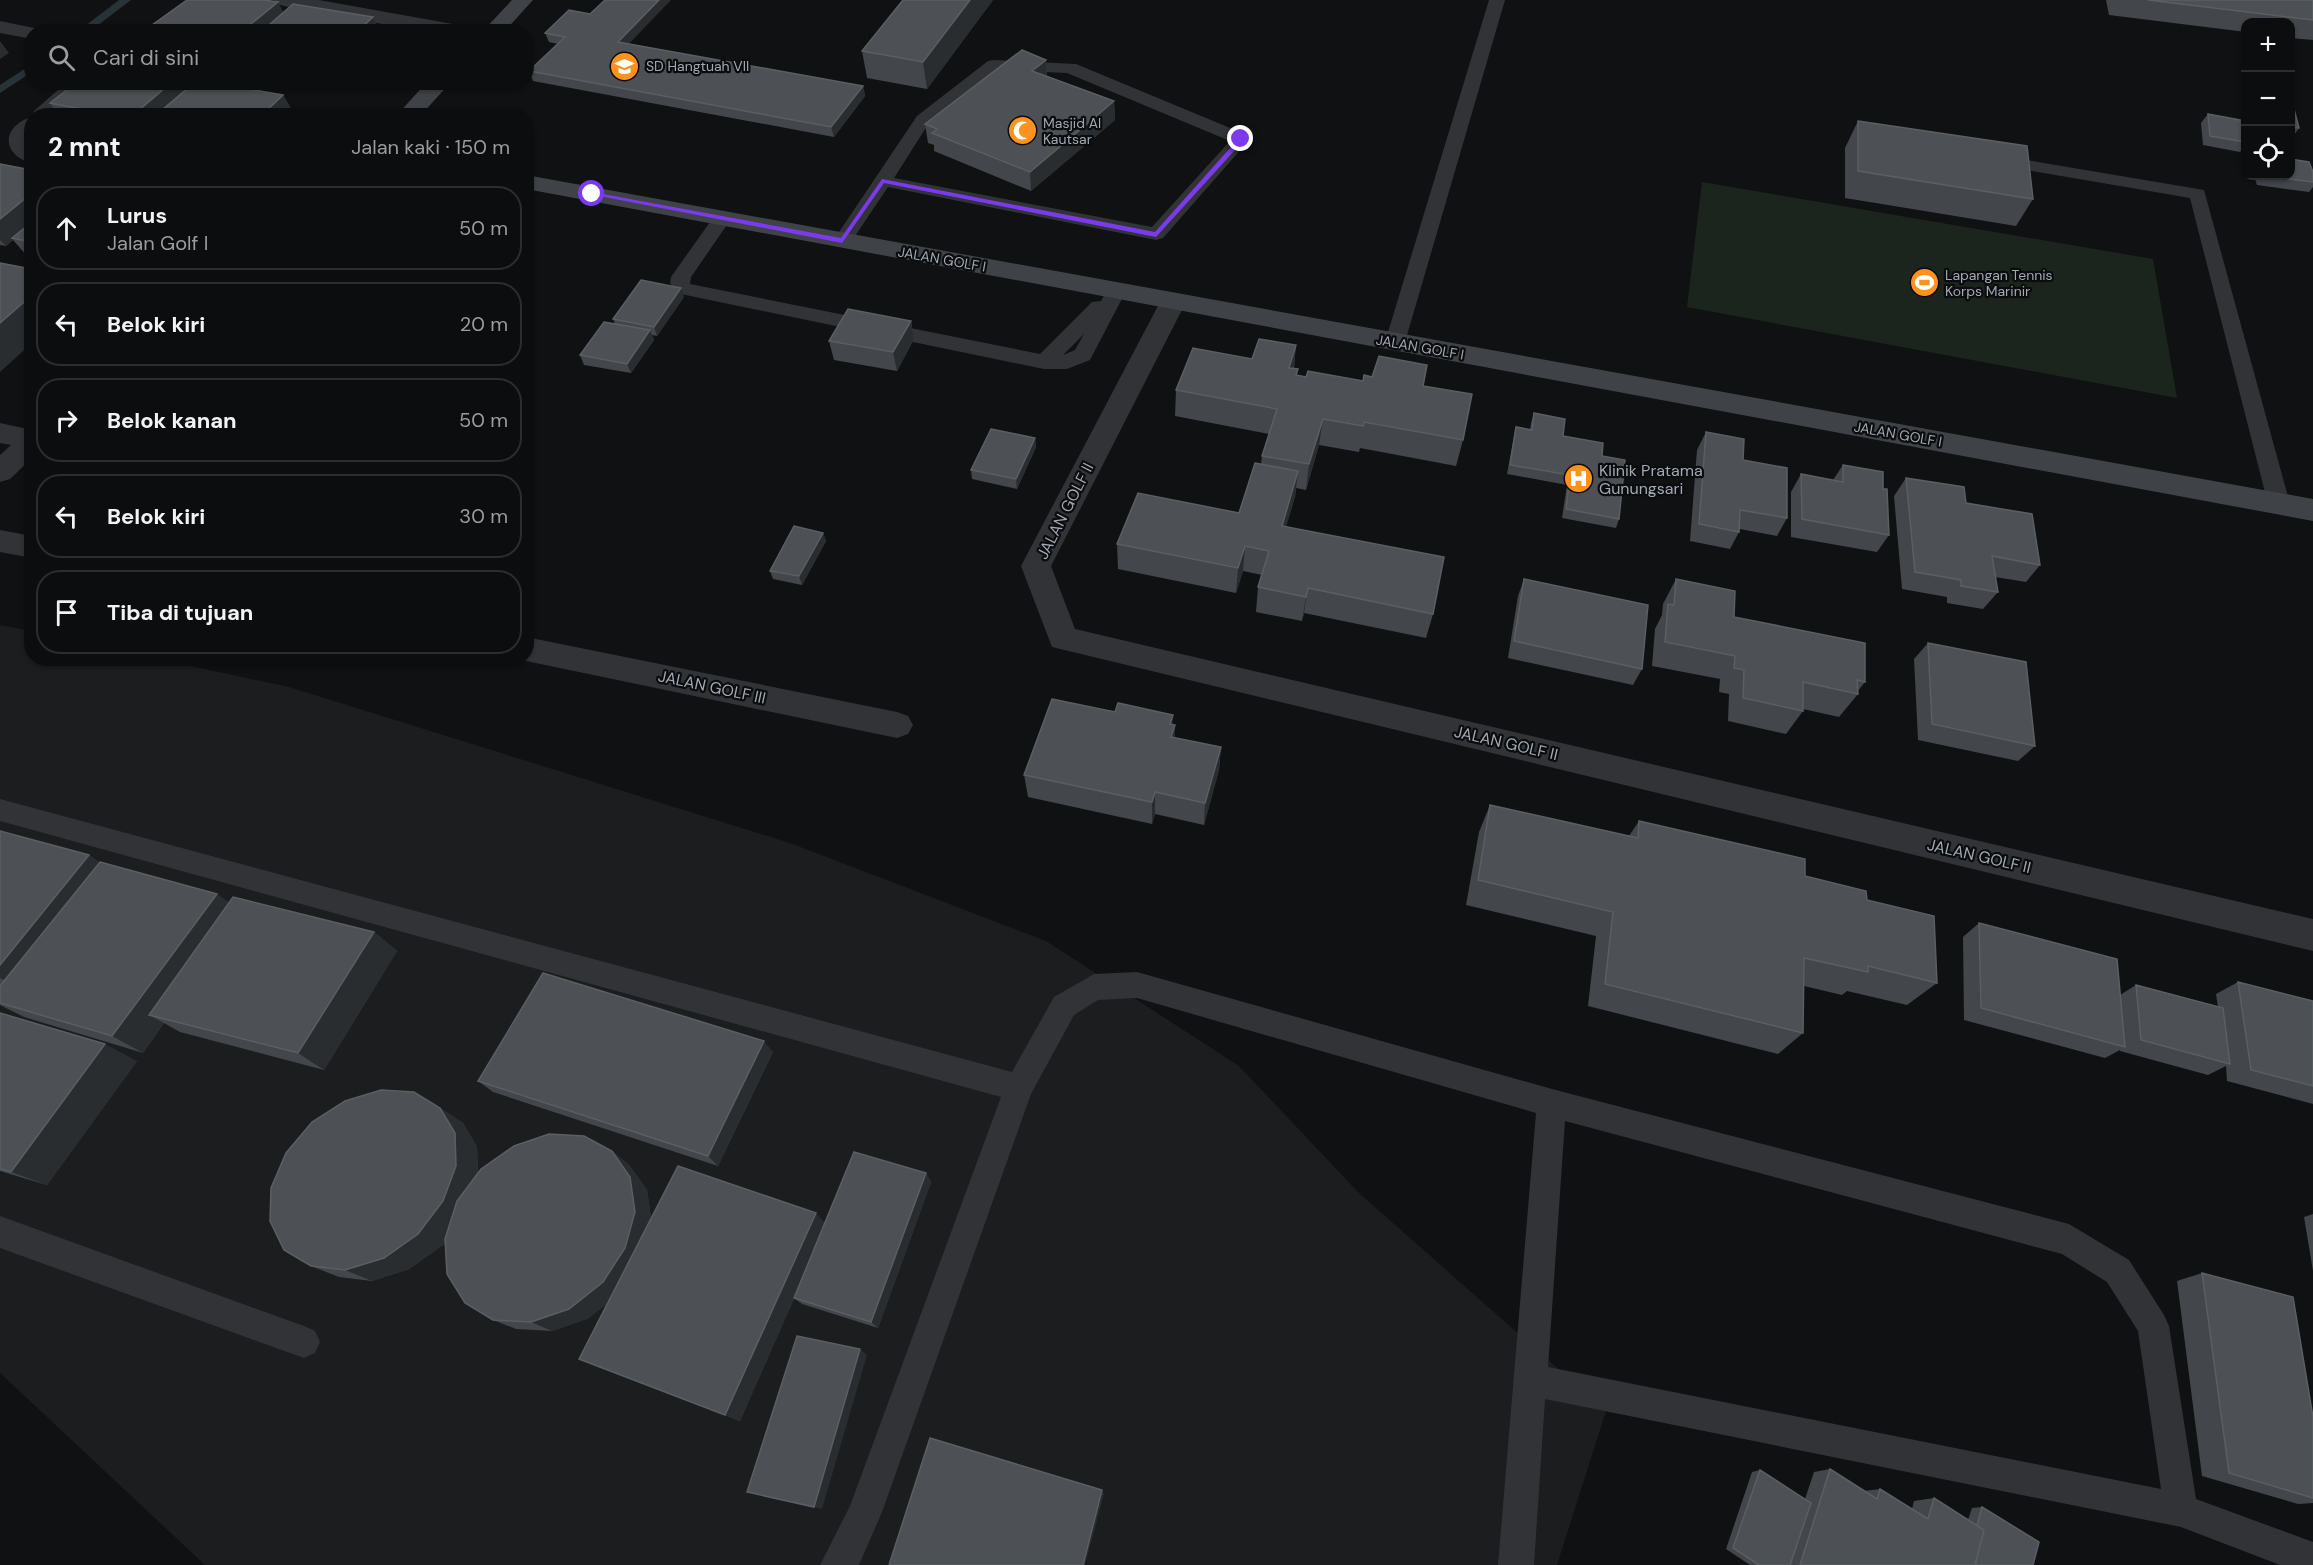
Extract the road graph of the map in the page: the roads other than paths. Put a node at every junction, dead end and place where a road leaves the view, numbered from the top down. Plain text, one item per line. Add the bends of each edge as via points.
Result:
1 (285, 0) edge
2 (523, 0) edge
3 (1497, 0) edge
4 (419, 24) edge
5 (500, 24) edge
6 (0, 27) edge
7 (24, 32) edge
8 (71, 90) edge
9 (432, 90) edge
10 (51, 108) edge
11 (415, 108) edge
12 (24, 131) edge
13 (24, 151) edge
14 (1978, 157) edge
15 (882, 181) junction
16 (534, 184) edge
17 (722, 219) junction
18 (842, 241) junction
19 (1116, 291) junction
20 (1173, 302) junction
21 (1395, 342) junction
22 (0, 433) edge
23 (24, 438) edge
24 (24, 448) edge
25 (0, 472) edge
26 (2279, 504) junction
27 (2313, 510) edge
28 (0, 541) edge
29 (24, 546) edge
30 (534, 651) edge
31 (897, 725) dead end
32 (0, 810) edge
33 (2313, 935) edge
34 (1019, 1088) junction
35 (1552, 1103) junction
36 (0, 1232) edge
37 (304, 1342) dead end
38 (1531, 1380) junction
39 (2181, 1510) junction
40 (2313, 1560) edge
41 (838, 1565) edge
42 (1516, 1565) edge

1 - 4 street
2 - 5 main road
3 - 21 lane
6 - 7 street
8 - 10 street
9 - 11 main road
12 - 13 street via 20,149
14 - 26 lane via 2198,194
15 - 15 lane via 923,120 994,65 1070,68 1241,139 1156,234
15 - 18 lane
16 - 17 main road, JALAN GOLF I
17 - 18 main road, JALAN GOLF I
17 - 19 lane via 681,278 683,289 1044,362
18 - 19 main road, JALAN GOLF I
19 - 20 main road, JALAN GOLF I
20 - 21 main road, JALAN GOLF I
20 - 33 street, JALAN GOLF II via 1036,566 1064,638
21 - 26 main road, JALAN GOLF I
22 - 23 street
24 - 25 street
26 - 27 main road, JALAN GOLF I
28 - 29 street
30 - 31 street, JALAN GOLF III
32 - 34 lane via 142,860
34 - 35 lane via 1064,1006 1094,987 1137,985
34 - 41 lane via 865,1512
35 - 38 lane
35 - 39 lane via 2069,1240 2118,1271 2153,1326
36 - 37 lane
38 - 39 lane
38 - 42 lane
39 - 40 lane

